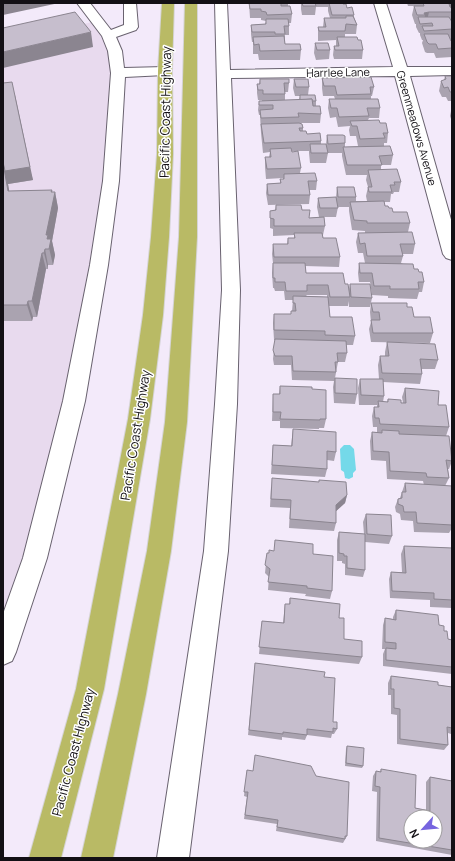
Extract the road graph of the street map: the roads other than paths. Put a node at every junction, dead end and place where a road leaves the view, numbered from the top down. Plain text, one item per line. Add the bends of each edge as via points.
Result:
1 (130, 3) edge
2 (168, 3) edge
3 (191, 3) edge
4 (221, 3) edge
5 (380, 3) edge
6 (85, 6) edge
7 (74, 13) edge
8 (108, 35) junction
9 (452, 70) edge
10 (165, 71) junction
11 (401, 71) junction
12 (118, 73) junction
13 (224, 74) junction
14 (452, 254) edge
15 (3, 652) edge
16 (45, 858) edge
17 (97, 858) edge
18 (173, 858) edge

1 - 8 street via 131,27
2 - 10 highway, Pacific Coast Highway
3 - 17 highway, Pacific Coast Highway via 188,237 176,422 159,551
4 - 13 street
5 - 11 street, Greenmeadows Avenue
6 - 7 street
6 - 8 street
8 - 12 street via 115,51
9 - 11 street, Harrlee Lane
10 - 12 street
10 - 16 highway, Pacific Coast Highway via 165,154 160,237 139,419 90,689
11 - 13 street, Harrlee Lane
11 - 14 street, Greenmeadows Avenue
12 - 15 street via 111,181 99,266 74,401 35,558
13 - 18 street via 231,290 226,404 216,551

